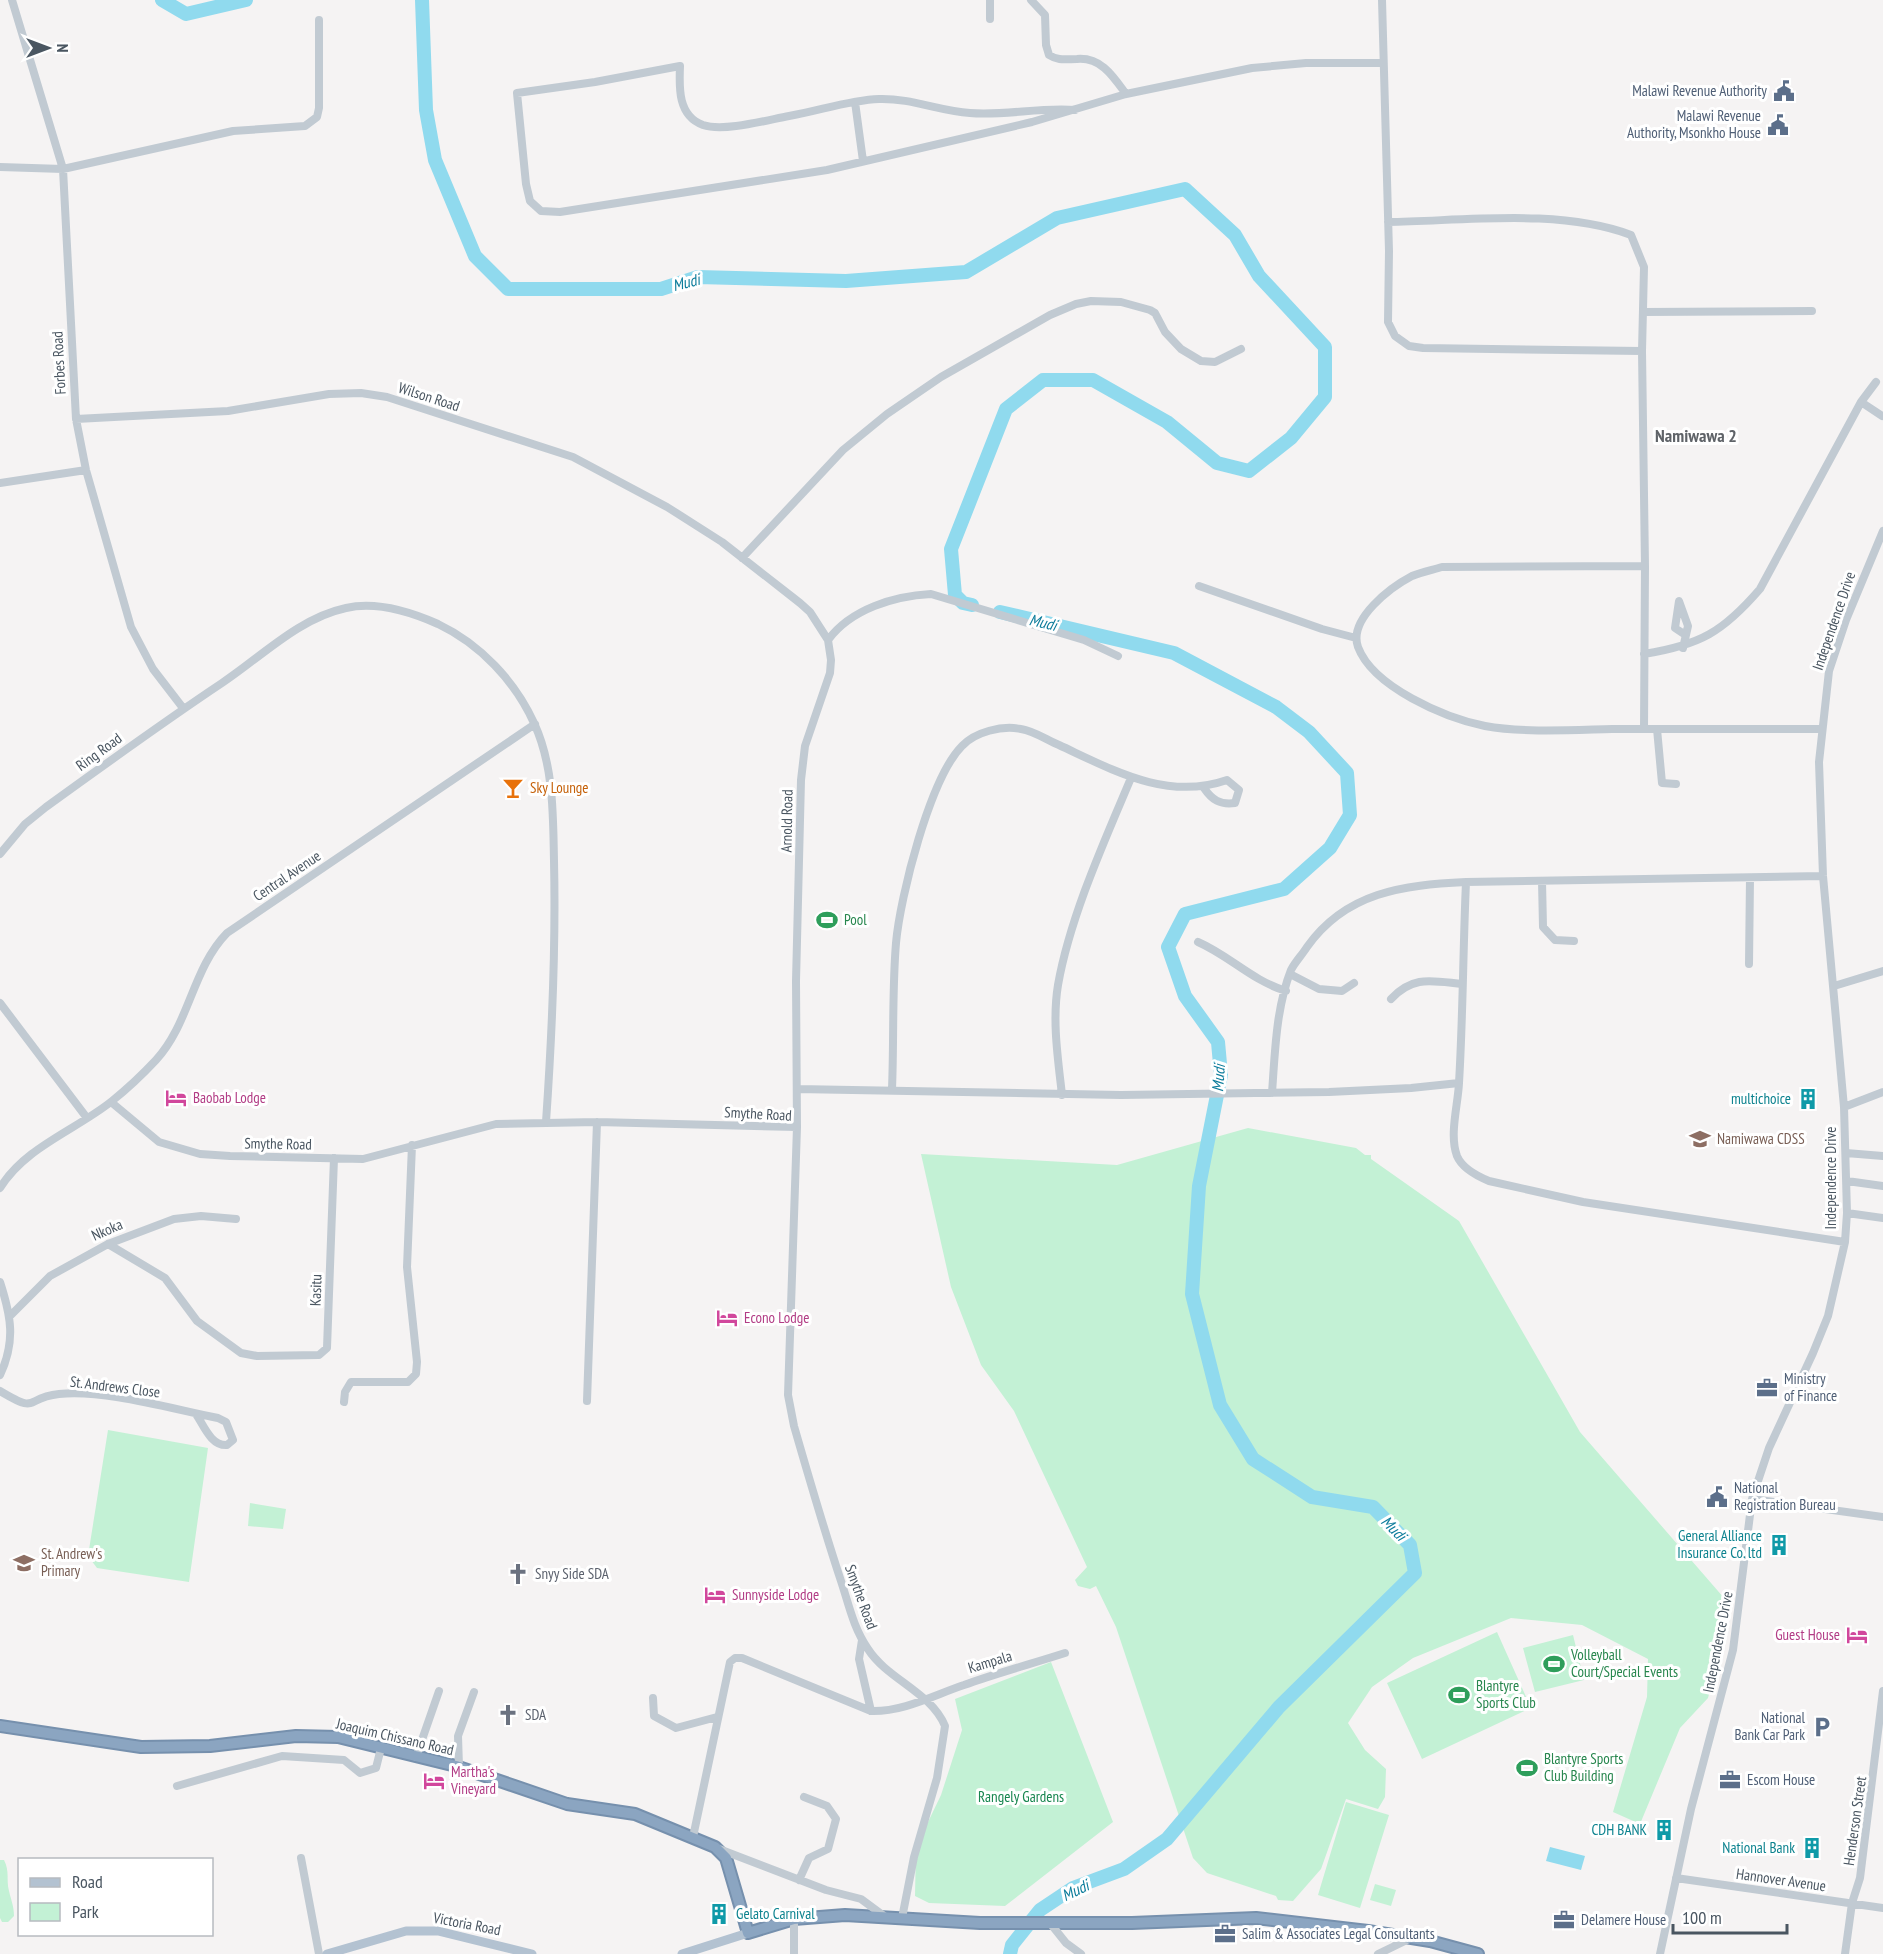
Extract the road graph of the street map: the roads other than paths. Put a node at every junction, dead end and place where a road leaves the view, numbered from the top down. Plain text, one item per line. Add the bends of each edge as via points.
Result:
1 (12, 0) edge
2 (990, 0) edge
3 (1031, 0) edge
4 (1382, 0) edge
5 (990, 19) dead end
6 (319, 20) dead end
7 (1383, 63) junction
8 (1126, 94) junction
9 (855, 102) junction
10 (1075, 110) junction
11 (863, 161) junction
12 (0, 167) edge
13 (63, 169) junction
14 (1388, 222) junction
15 (1812, 311) dead end
16 (1643, 312) junction
17 (1241, 349) dead end
18 (1642, 351) junction
19 (1876, 382) dead end
20 (1861, 402) junction
21 (1882, 416) edge
22 (76, 419) junction
23 (86, 470) junction
24 (0, 483) edge
25 (1883, 531) edge
26 (742, 558) junction
27 (1645, 566) junction
28 (1199, 586) dead end
29 (1684, 634) dead end
30 (1356, 638) junction
31 (828, 640) junction
32 (1683, 648) junction
33 (1644, 654) junction
34 (1118, 656) dead end
35 (183, 708) junction
36 (535, 724) junction
37 (1644, 729) junction
38 (1658, 729) junction
39 (1821, 729) junction
40 (1131, 778) junction
41 (1676, 784) dead end
42 (1204, 788) dead end
43 (0, 854) edge
44 (1823, 876) junction
45 (1750, 878) junction
46 (1542, 881) junction
47 (1466, 882) junction
48 (1574, 941) dead end
49 (1198, 942) dead end
50 (1749, 964) dead end
51 (1883, 971) edge
52 (1290, 974) junction
53 (1354, 983) dead end
54 (1462, 984) junction
55 (1834, 986) junction
56 (1286, 991) junction
57 (1391, 999) dead end
58 (0, 1003) edge
59 (1460, 1083) junction
60 (798, 1089) junction
61 (892, 1089) junction
62 (1883, 1092) edge
63 (1272, 1093) junction
64 (1062, 1095) junction
65 (111, 1102) junction
66 (1844, 1107) junction
67 (87, 1118) junction
68 (546, 1122) junction
69 (597, 1122) junction
70 (797, 1126) junction
71 (412, 1145) junction
72 (1846, 1153) junction
73 (1883, 1156) edge
74 (334, 1158) junction
75 (1847, 1181) junction
76 (1883, 1186) edge
77 (0, 1188) edge
78 (1847, 1213) junction
79 (1883, 1218) edge
80 (236, 1219) dead end
81 (1845, 1242) junction
82 (108, 1244) junction
83 (0, 1282) edge
84 (11, 1316) junction
85 (0, 1374) edge
86 (0, 1391) edge
87 (587, 1401) dead end
88 (344, 1402) dead end
89 (196, 1414) junction
90 (1752, 1499) junction
91 (1883, 1517) edge
92 (862, 1640) junction
93 (1065, 1653) dead end
94 (439, 1691) dead end
95 (1883, 1691) edge
96 (474, 1692) dead end
97 (653, 1698) dead end
98 (924, 1700) junction
99 (871, 1711) junction
100 (717, 1718) junction
101 (0, 1726) edge
102 (381, 1748) junction
103 (416, 1757) junction
104 (1879, 1766) edge
105 (459, 1767) junction
106 (177, 1786) dead end
107 (804, 1797) dead end
108 (693, 1837) junction
109 (715, 1847) junction
110 (301, 1858) dead end
111 (1676, 1878) junction
112 (799, 1880) junction
113 (1852, 1903) junction
114 (1883, 1908) edge
115 (884, 1916) junction
116 (902, 1918) junction
117 (794, 1919) junction
118 (1044, 1923) junction
119 (748, 1933) junction
120 (1410, 1938) junction
121 (319, 1954) edge
122 (327, 1954) edge
123 (532, 1954) edge
124 (682, 1954) edge
125 (794, 1954) edge
126 (1081, 1954) edge
127 (1378, 1954) edge
128 (1478, 1954) edge
129 (1660, 1954) edge
130 (1845, 1954) edge

1 - 13 street, Forbes Road
2 - 5 street
3 - 8 street via 1045,15 1049,55 1057,60 1086,58 1100,64
4 - 7 street
6 - 13 street via 319,108 317,117 305,126 233,130
7 - 8 street via 1252,68
7 - 14 street
8 - 10 street
9 - 10 street via 910,101 969,113 1047,107
9 - 11 street
9 - 11 street via 720,127 704,125 691,119 681,102 680,66 517,93 526,184 530,201 541,211 560,212 734,186
10 - 11 street
12 - 13 street
13 - 22 street, Forbes Road
14 - 16 street via 1549,220 1631,235 1644,267
14 - 18 street via 1388,322 1395,336 1409,346
15 - 16 street
16 - 18 street
17 - 26 street via 1215,362 1200,361 1181,350 1155,313 1120,302 1091,301 1059,311 941,377 887,414 843,450
18 - 27 street
19 - 20 street
20 - 21 street
20 - 32 street via 1760,589 1740,613
22 - 23 street, Forbes Road
22 - 26 street, Wilson Road via 228,411 329,394 387,397 573,457 667,507
23 - 24 street
23 - 35 street, Forbes Road via 131,627 153,669
25 - 39 street, Independence Drive via 1845,620 1829,671
26 - 31 street, Arnold Road via 810,612
27 - 30 street via 1442,567 1414,575 1385,593 1361,622
27 - 33 street
28 - 30 street
29 - 32 street
30 - 37 street via 1365,660 1395,688 1485,726
31 - 34 street via 838,627 870,609 912,595 931,594 1084,640
31 - 60 street, Arnold Road via 830,673 805,746 801,780 796,981
32 - 33 street
33 - 37 street
35 - 36 street, Ring Road via 271,646 324,615 364,605 423,617 451,630 487,657 522,699
35 - 43 street, Ring Road via 46,807 25,824
36 - 65 street, Central Avenue via 227,933 203,967 170,1042 145,1072
36 - 68 street, Ring Road via 552,802 554,959
37 - 38 street
38 - 39 street
38 - 41 street via 1662,783
39 - 44 street, Independence Drive via 1818,802
40 - 42 street
40 - 61 street via 1022,729 1005,728 976,736 951,758 926,818 902,907 896,943
40 - 64 street via 1089,883 1058,987 1057,1044
44 - 45 street
44 - 55 street, Independence Drive
45 - 46 street
45 - 50 street
46 - 47 street
46 - 48 street via 1543,927 1555,940
47 - 52 street via 1413,885 1380,893 1353,906 1316,934
47 - 54 street
49 - 56 street via 1218,950 1264,984
51 - 55 street
52 - 53 street via 1319,989 1342,991
52 - 56 street
54 - 57 street via 1424,980 1403,986
54 - 59 street
55 - 66 street, Independence Drive
56 - 63 street via 1278,1025
58 - 67 street
59 - 63 street
59 - 81 street via 1455,1146 1462,1163 1479,1177 1583,1202
60 - 61 street
60 - 70 street, Arnold Road
61 - 64 street
62 - 66 street
63 - 64 street
65 - 67 street
65 - 74 street, Smythe Road via 147,1134 174,1147 210,1155
66 - 72 street, Independence Drive
67 - 77 street via 28,1157
68 - 69 street, Smythe Road
68 - 71 street, Smythe Road via 496,1124
69 - 70 street, Smythe Road
69 - 87 street
70 - 92 street, Smythe Road via 788,1395 852,1622
71 - 74 street, Smythe Road via 363,1159
71 - 88 street via 407,1267 416,1374 408,1382 351,1382
72 - 73 street
72 - 75 street, Independence Drive
74 - 82 street, Kasitu via 327,1348 319,1355 241,1353 203,1327 165,1278
75 - 76 street
75 - 78 street, Independence Drive
78 - 79 street
78 - 81 street, Independence Drive
80 - 82 street, Nkoka via 174,1219
81 - 90 street, Independence Drive via 1828,1316 1763,1464
82 - 84 street, Nkoka via 50,1276
83 - 84 street
84 - 85 street via 10,1352
86 - 89 street, St. Andrews Close via 24,1405 71,1394
89 - 89 street, St. Andrews Close via 226,1422 233,1440 220,1446 214,1442
90 - 91 street
90 - 111 street, Independence Drive via 1733,1650
92 - 98 street, Smythe Road via 882,1666
92 - 99 street via 859,1659
93 - 98 street, Kampala
94 - 103 street
95 - 104 street, Henderson Street
96 - 105 street via 458,1736
97 - 100 street via 654,1716 676,1728
98 - 99 street, Kampala
98 - 116 street, Smythe Road via 942,1719 946,1734
99 - 100 street via 735,1658 730,1662
100 - 108 street
101 - 102 highway, Joaquim Chissano Road via 141,1747 210,1746 319,1736
102 - 103 highway, Joaquim Chissano Road
102 - 106 street via 376,1768 360,1773 344,1760 282,1756
103 - 105 highway, Joaquim Chissano Road
104 - 113 street, Henderson Street via 1860,1878
105 - 108 highway, Joaquim Chissano Road via 567,1804 635,1814
107 - 112 street via 827,1806 836,1819 828,1849 809,1858
108 - 109 highway, Joaquim Chissano Road
109 - 112 street
109 - 119 highway via 726,1858
110 - 121 street
111 - 113 street, Hannover Avenue
111 - 129 street, Independence Drive
112 - 115 street via 861,1899
113 - 114 street, Hannover Avenue
113 - 130 street, Henderson Street
115 - 116 highway
115 - 117 highway
116 - 118 highway
117 - 119 highway
117 - 125 street
118 - 120 highway via 1256,1918
118 - 126 street
119 - 124 main road
120 - 127 street
120 - 128 highway
122 - 123 main road, Victoria Road via 406,1931 477,1938

